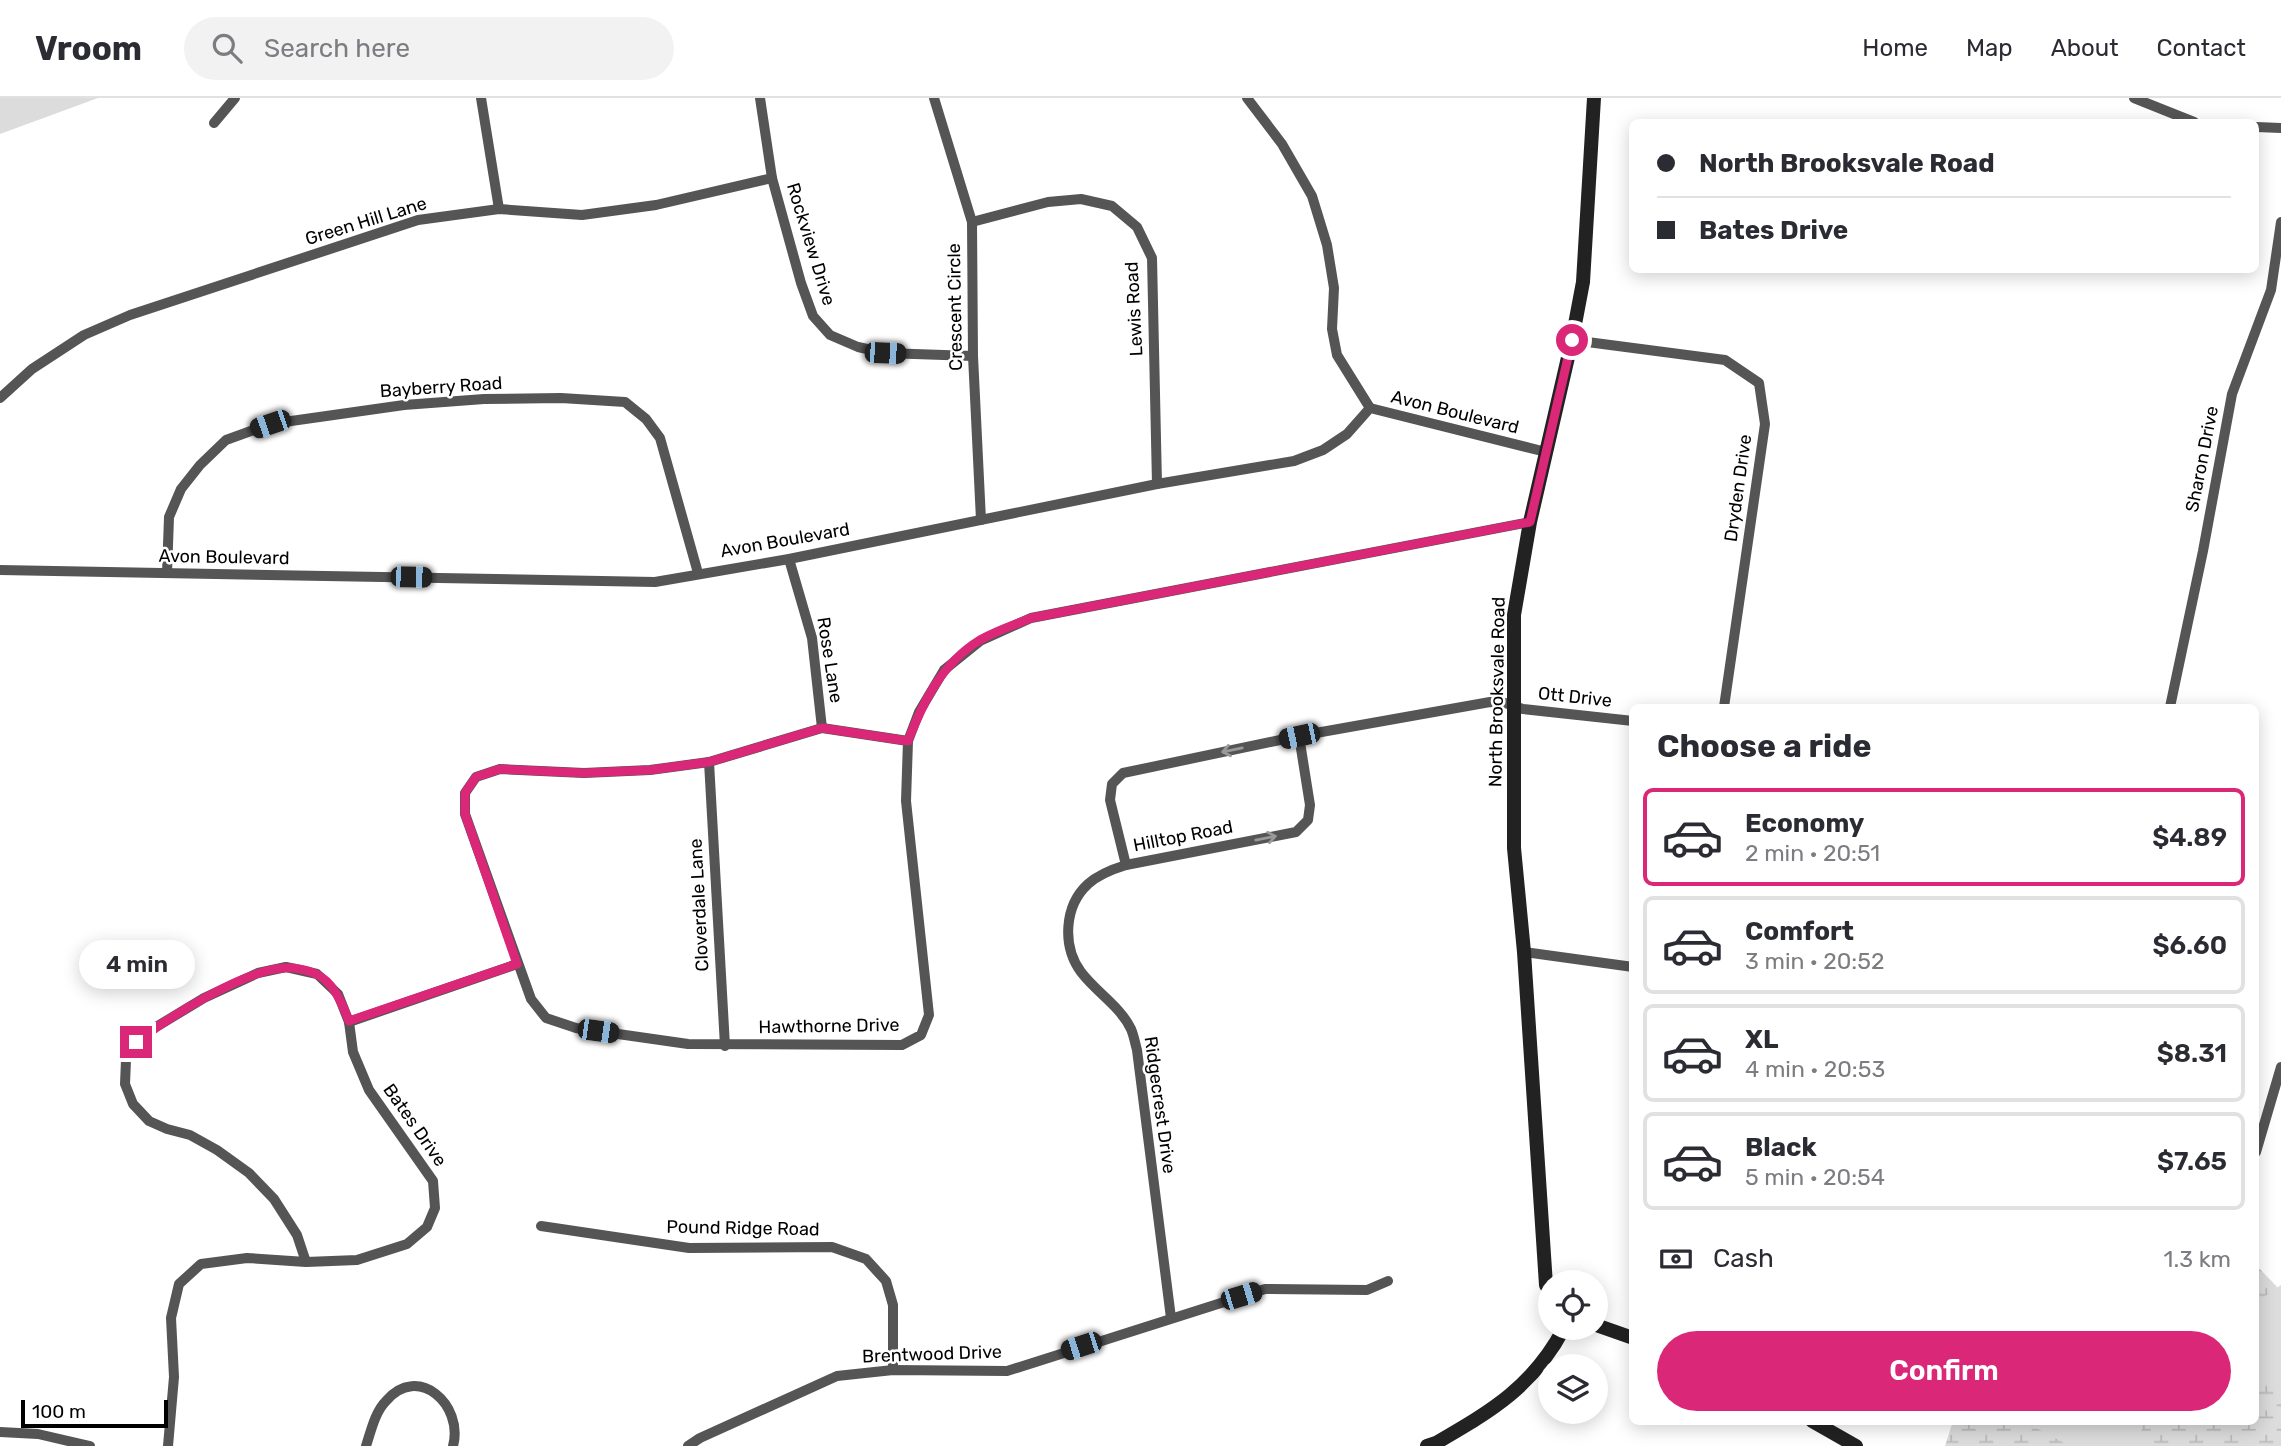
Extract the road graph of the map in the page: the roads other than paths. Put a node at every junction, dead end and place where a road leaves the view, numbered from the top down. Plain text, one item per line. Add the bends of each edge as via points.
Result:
1 (235, 98) edge
2 (481, 98) edge
3 (760, 98) edge
4 (934, 98) edge
5 (1247, 98) edge
6 (1594, 98) edge
7 (2134, 98) edge
8 (2186, 119) edge
9 (214, 123) dead end
10 (2259, 127) edge
11 (2281, 128) edge
12 (772, 178) junction
13 (499, 209) junction
14 (972, 222) junction
15 (2281, 222) edge
16 (1572, 340) junction
17 (973, 355) junction
18 (0, 398) edge
19 (1370, 408) junction
20 (1546, 452) junction
21 (1157, 484) junction
22 (981, 520) junction
23 (1530, 522) junction
24 (789, 559) junction
25 (0, 570) edge
26 (167, 573) junction
27 (698, 573) junction
28 (1724, 704) edge
29 (2171, 704) edge
30 (1513, 706) junction
31 (1629, 721) edge
32 (822, 728) junction
33 (1299, 736) junction
34 (908, 741) junction
35 (709, 762) junction
36 (1126, 864) junction
37 (1524, 952) junction
38 (517, 964) junction
39 (1629, 966) edge
40 (349, 1021) junction
41 (725, 1045) junction
42 (2281, 1067) edge
43 (2259, 1142) edge
44 (541, 1226) dead end
45 (306, 1262) junction
46 (1545, 1270) edge
47 (1388, 1281) dead end
48 (1171, 1318) junction
49 (1608, 1330) edge
50 (1629, 1337) edge
51 (1558, 1340) edge
52 (893, 1370) junction
53 (1819, 1425) edge
54 (0, 1432) edge
55 (90, 1446) edge
56 (168, 1446) edge
57 (366, 1446) edge
58 (453, 1446) edge
59 (688, 1446) edge
60 (1427, 1446) edge
61 (1856, 1446) edge

1 - 9 street
2 - 13 street
3 - 12 street, Rockview Drive
4 - 14 street, Crescent Circle
5 - 19 street via 1282,144 1312,196 1334,288 1332,329 1337,355
6 - 16 main road, North Brooksvale Road via 1583,282
7 - 8 street
10 - 11 street
12 - 13 street, Green Hill Lane via 656,205 582,215
12 - 17 street, Rockview Drive via 813,316 831,335 885,353
13 - 18 street, Green Hill Lane via 418,220 130,315 84,335 32,369
14 - 17 street, Crescent Circle
14 - 21 street, Lewis Road via 1048,202 1081,199 1112,206 1137,227 1152,258
15 - 29 street, Sharon Drive via 2271,290 2232,394
16 - 20 main road, North Brooksvale Road
16 - 28 street, Dryden Drive via 1725,360 1759,383 1765,424
17 - 22 street, Crescent Circle
19 - 20 street, Avon Boulevard
19 - 21 street, Avon Boulevard via 1347,434 1294,461
20 - 23 main road, North Brooksvale Road
21 - 22 street, Avon Boulevard
22 - 24 street, Avon Boulevard
23 - 30 main road, North Brooksvale Road via 1514,615
23 - 34 street, Hawthorne Drive via 1031,618 980,640 944,670
24 - 27 street, Avon Boulevard
24 - 32 street, Rose Lane via 812,638
25 - 26 street, Avon Boulevard
26 - 27 street, Avon Boulevard via 655,582
26 - 27 street, Bayberry Road via 169,517 181,489 226,440 270,424 404,405 561,398 625,402 646,419 660,438
30 - 31 street, Ott Drive
30 - 33 street, Hilltop Road via 1490,702
30 - 37 main road, North Brooksvale Road via 1514,848
32 - 34 street
32 - 35 street, Hawthorne Drive
36 -> 33 street, Hilltop Road via 1296,832 1308,820 1310,805
33 -> 36 street, Hilltop Road via 1123,773 1112,784 1110,800
34 - 41 street, Hawthorne Drive via 906,801 929,1015 922,1035 902,1045
35 - 38 street, Hawthorne Drive via 584,773 500,769 476,777 465,793 465,814
35 - 41 street, Cloverdale Lane
36 - 48 street, Ridgecrest Drive via 1089,882 1076,897 1068,936 1071,956 1130,1028 1137,1050
37 - 39 street
37 - 46 main road, North Brooksvale Road
38 - 40 street
38 - 41 street, Hawthorne Drive via 531,999 546,1018 576,1028
40 - 45 street, Bates Drive via 354,1052 369,1090 433,1181 435,1208 427,1227 407,1244 357,1260
40 - 45 street, Bates Drive via 338,994 317,974 286,967 258,973 204,999 136,1042 126,1060 125,1084 133,1104 149,1121 190,1135 249,1173 274,1199 297,1235
42 - 43 street
44 - 52 street, Pound Ridge Road via 689,1248 832,1247 866,1259 886,1281 893,1305
45 - 56 street, Bates Drive via 247,1258 201,1264 179,1284 171,1318 174,1377
47 - 48 street, Brentwood Drive via 1367,1290 1265,1289
48 - 52 street, Brentwood Drive via 1007,1371
49 - 50 main road
51 - 60 main road via 1529,1379 1496,1408
52 - 59 street, Brentwood Drive via 837,1376
53 - 61 main road
54 - 55 street via 38,1434
57 - 58 street via 385,1401 402,1387 418,1386 448,1405 456,1426

